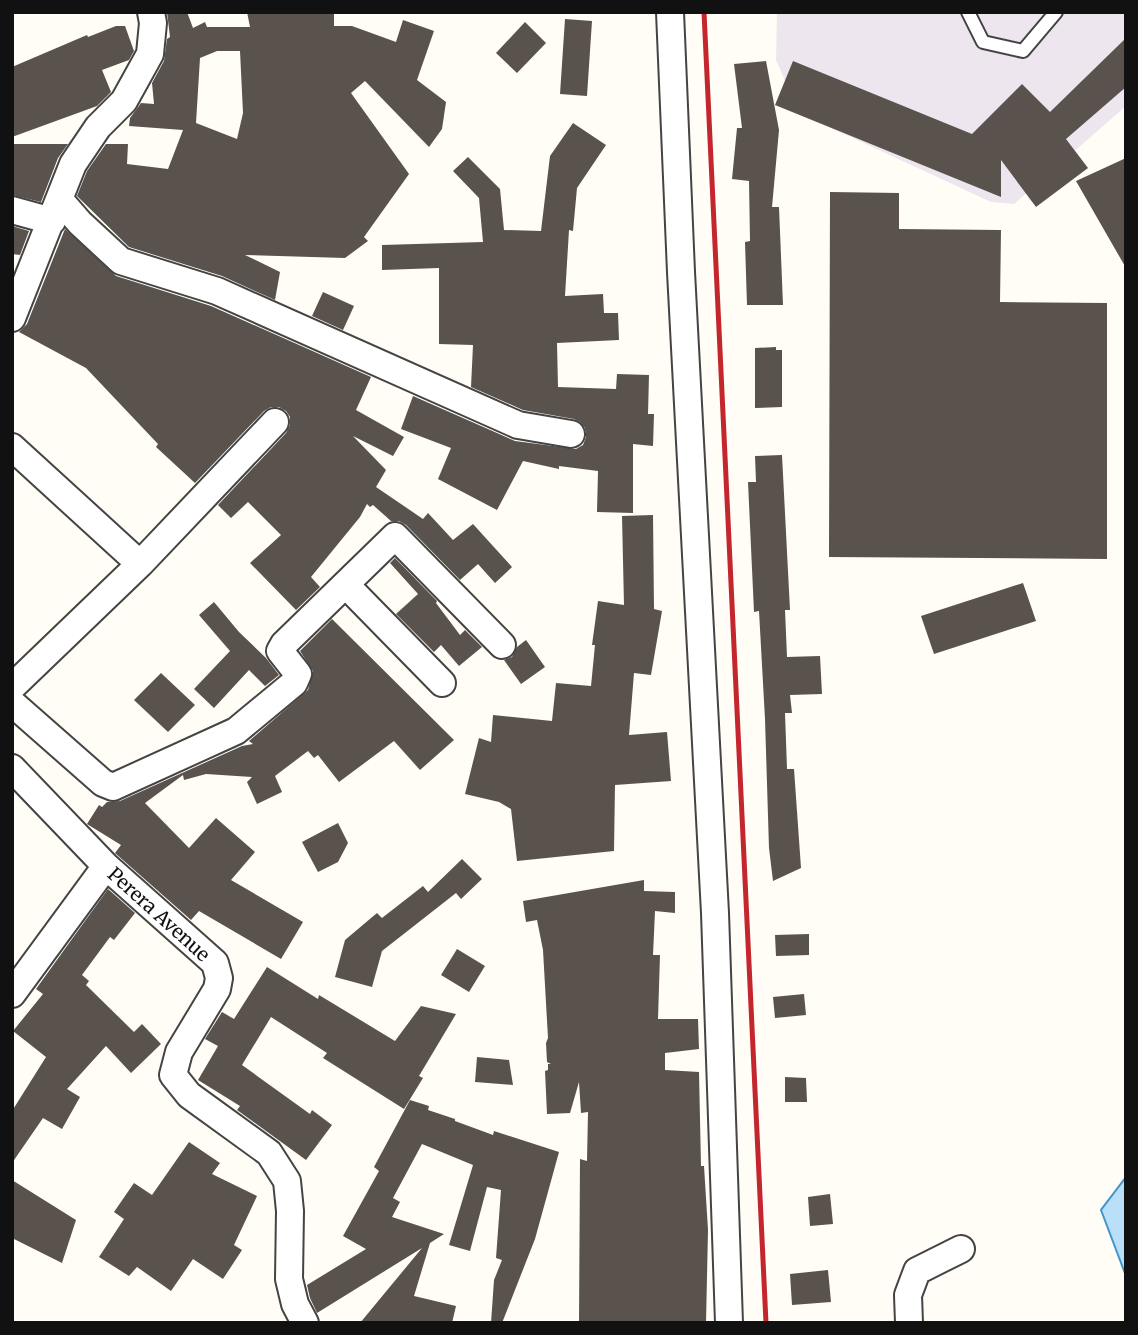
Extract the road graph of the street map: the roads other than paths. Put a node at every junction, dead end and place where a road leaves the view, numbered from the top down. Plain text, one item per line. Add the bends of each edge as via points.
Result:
1 (152, 12) edge
2 (670, 12) edge
3 (968, 12) edge
4 (1056, 12) edge
5 (12, 210) edge
6 (56, 210) junction
7 (12, 318) edge
8 (275, 422) dead end
9 (571, 434) dead end
10 (12, 447) edge
11 (140, 564) junction
12 (346, 585) junction
13 (502, 645) dead end
14 (442, 683) dead end
15 (12, 687) edge
16 (12, 703) edge
17 (12, 768) edge
18 (106, 866) junction
19 (12, 994) edge
20 (961, 1249) dead end
21 (304, 1323) edge
22 (729, 1323) edge
23 (909, 1323) edge

1 - 6 street via 150,54 124,102 98,127 73,164
2 - 22 street via 715,913
3 - 4 lane via 983,42 1023,51
5 - 6 street
6 - 7 street
6 - 9 street via 80,223 121,261 217,290 518,425
8 - 11 street
10 - 11 street
11 - 15 street
12 - 13 street via 396,536
12 - 14 street
12 - 16 street via 280,651 298,674 293,683 236,730 113,787
17 - 18 street, Perera Avenue
18 - 19 street
18 - 21 street, Perera Avenue via 215,963 217,989 179,1052 173,1075 189,1096 269,1153 287,1181 289,1279
20 - 23 street via 917,1271 908,1295

